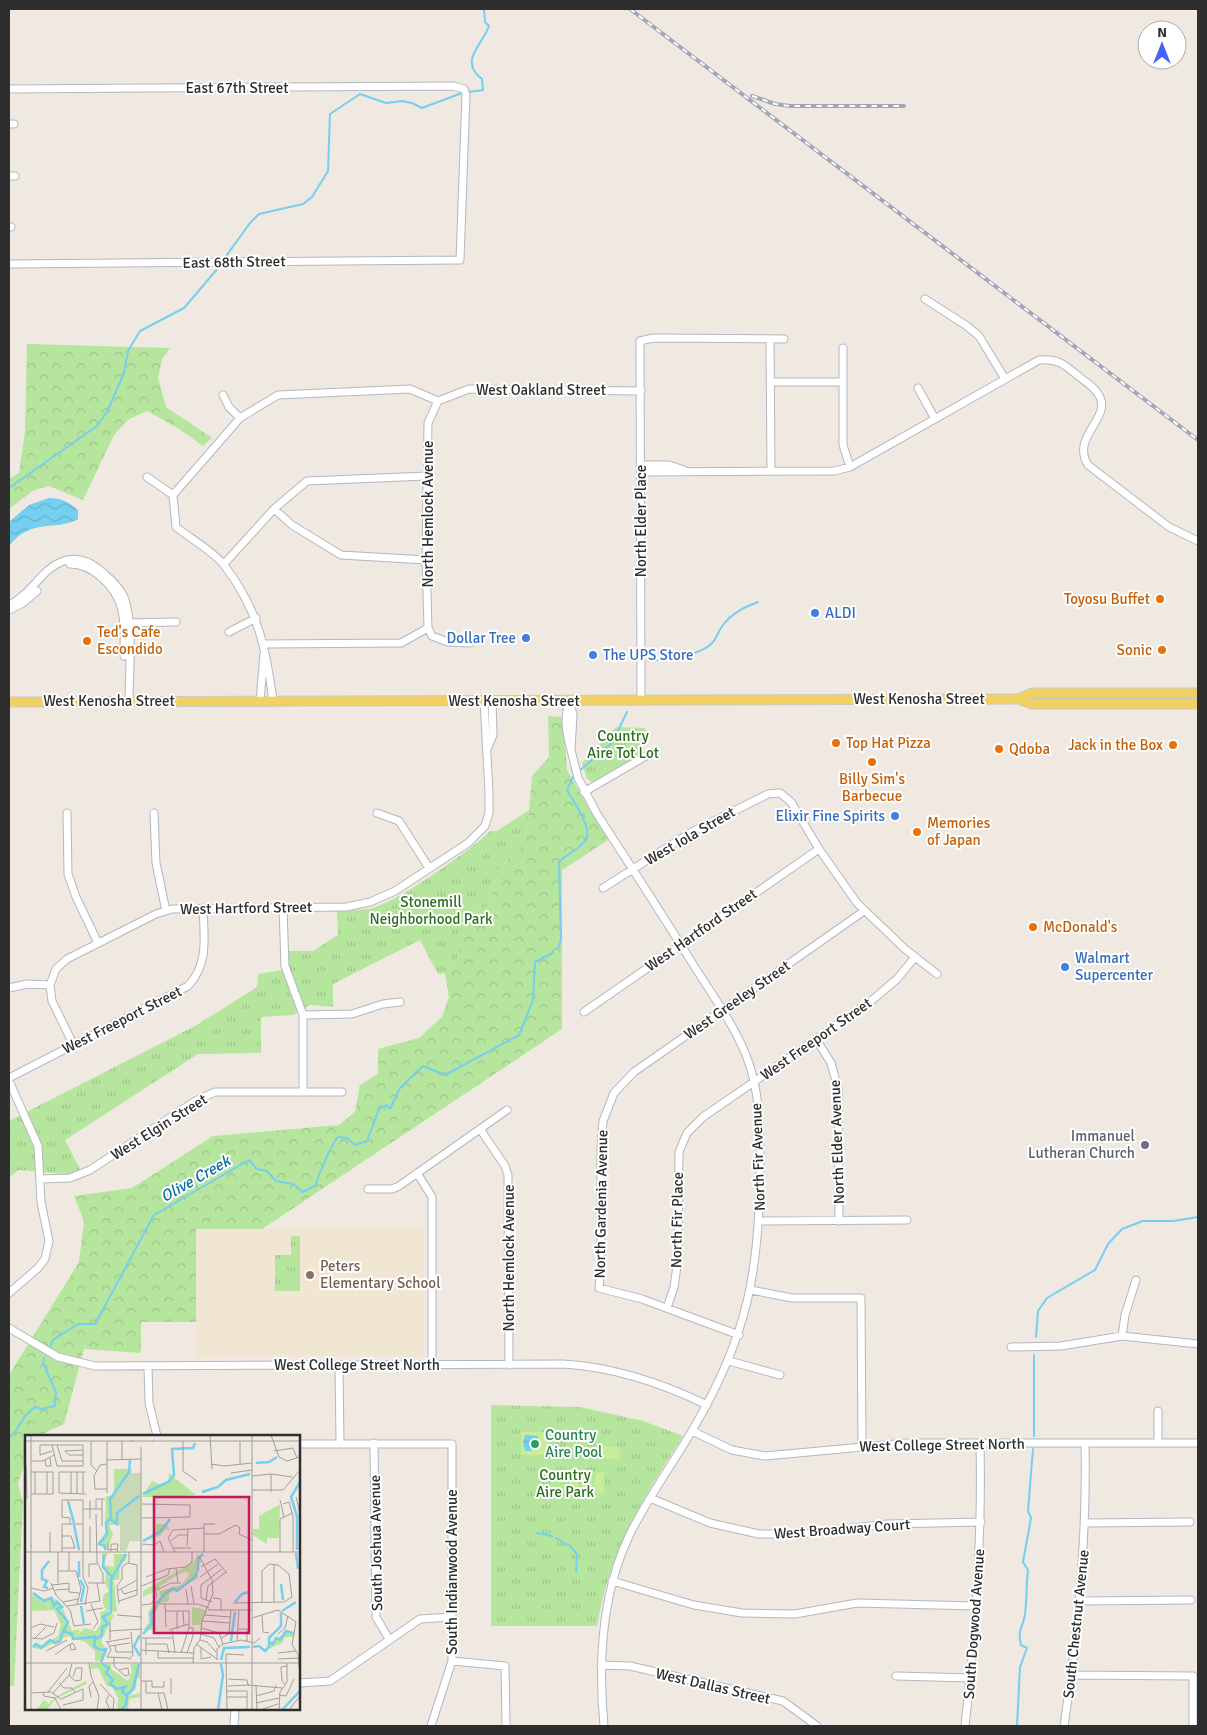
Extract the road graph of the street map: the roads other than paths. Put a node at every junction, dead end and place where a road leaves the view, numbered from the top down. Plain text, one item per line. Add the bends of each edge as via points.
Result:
1 (9, 89) edge
2 (460, 260) joint
3 (9, 264) edge
4 (925, 299) dead end
5 (770, 339) junction
6 (784, 339) dead end
7 (843, 348) dead end
8 (1005, 379) junction
9 (771, 382) junction
10 (843, 382) junction
11 (918, 388) dead end
12 (641, 391) junction
13 (223, 394) dead end
14 (438, 401) junction
15 (240, 418) junction
16 (935, 419) junction
17 (850, 467) junction
18 (641, 469) junction
19 (771, 471) junction
20 (427, 476) junction
21 (147, 477) dead end
22 (173, 495) junction
23 (274, 509) junction
24 (1198, 541) edge
25 (426, 560) junction
26 (74, 562) junction
27 (224, 564) junction
28 (9, 605) edge
29 (9, 610) edge
30 (256, 618) junction
31 (176, 622) dead end
32 (126, 624) junction
33 (428, 628) junction
34 (229, 632) dead end
35 (470, 643) dead end
36 (264, 644) junction
37 (1125, 693) junction
38 (1198, 693) edge
39 (1020, 699) junction
40 (641, 700) junction
41 (260, 701) junction
42 (273, 701) junction
43 (488, 701) junction
44 (569, 701) junction
45 (9, 702) edge
46 (127, 702) junction
47 (1125, 704) junction
48 (1198, 704) edge
49 (651, 753) dead end
50 (584, 792) junction
51 (67, 813) dead end
52 (154, 813) dead end
53 (377, 813) dead end
54 (819, 849) junction
55 (429, 868) junction
56 (632, 869) junction
57 (604, 888) dead end
58 (203, 908) junction
59 (283, 908) junction
60 (166, 911) junction
61 (864, 911) junction
62 (98, 943) junction
63 (680, 944) junction
64 (915, 957) junction
65 (937, 974) dead end
66 (50, 985) junction
67 (9, 988) edge
68 (400, 1002) dead end
69 (723, 1010) junction
70 (584, 1012) dead end
71 (303, 1015) junction
72 (816, 1039) junction
73 (73, 1044) junction
74 (9, 1080) edge
75 (754, 1082) junction
76 (303, 1092) junction
77 (342, 1092) dead end
78 (614, 1093) joint
79 (507, 1110) dead end
80 (480, 1129) junction
81 (687, 1133) joint
82 (417, 1173) junction
83 (40, 1179) junction
84 (368, 1189) dead end
85 (907, 1220) dead end
86 (760, 1221) junction
87 (839, 1221) junction
88 (1136, 1280) dead end
89 (751, 1290) junction
90 (9, 1293) edge
91 (667, 1308) junction
92 (9, 1328) edge
93 (739, 1334) junction
94 (1122, 1336) junction
95 (1198, 1342) edge
96 (1011, 1347) dead end
97 (729, 1361) junction
98 (339, 1365) junction
99 (432, 1365) junction
100 (509, 1365) junction
101 (148, 1366) junction
102 (780, 1375) dead end
103 (707, 1405) junction
104 (1158, 1411) dead end
105 (692, 1431) junction
106 (157, 1435) edge
107 (980, 1443) junction
108 (1085, 1443) junction
109 (1158, 1443) junction
110 (1198, 1443) edge
111 (300, 1444) edge
112 (340, 1444) junction
113 (374, 1444) junction
114 (862, 1446) junction
115 (650, 1498) junction
116 (981, 1522) junction
117 (1086, 1522) junction
118 (1190, 1522) dead end
119 (612, 1581) junction
120 (1191, 1600) dead end
121 (1081, 1601) junction
122 (975, 1606) junction
123 (452, 1617) junction
124 (389, 1639) junction
125 (452, 1662) junction
126 (601, 1665) junction
127 (1071, 1675) junction
128 (896, 1676) dead end
129 (971, 1678) junction
130 (300, 1683) edge
131 (235, 1710) edge
132 (234, 1726) edge
133 (431, 1726) edge
134 (506, 1726) edge
135 (604, 1726) edge
136 (817, 1726) edge
137 (966, 1726) edge
138 (1064, 1726) edge
139 (1193, 1726) edge

1 - 2 street, East 67th Street via 454,86 464,89 465,164
2 - 3 street, East 68th Street
4 - 8 street via 979,336
5 - 6 street
5 - 9 street
5 - 12 street, North Elder Place via 653,338 640,341
7 - 10 street
8 - 16 street
8 - 24 street via 1039,360 1049,359 1060,361 1096,391 1100,398 1100,417 1083,443 1083,457 1088,465 1169,527
9 - 10 street
9 - 19 street
10 - 17 street via 843,445
11 - 16 street
12 - 14 street, West Oakland Street via 468,389
12 - 18 street, North Elder Place
13 - 15 street via 229,407
14 - 15 street via 410,389 278,395
14 - 20 street, North Hemlock Avenue via 428,423
15 - 22 street
16 - 17 street
17 - 19 street via 834,471
18 - 19 street
18 - 40 street, North Elder Place
20 - 23 street via 306,481
20 - 25 street, North Hemlock Avenue
21 - 22 street
22 - 27 street via 176,527
23 - 25 street via 292,525 341,555
23 - 27 street
25 - 33 street, North Hemlock Avenue
26 - 28 street via 66,560 54,566 32,589
26 - 29 street via 58,569 23,603
26 - 32 street via 83,560 94,565 112,580 124,597
27 - 30 street
30 - 34 street
30 - 36 street
31 - 32 street
32 - 46 street
33 - 35 street via 432,636 448,642
33 - 36 street via 401,644
36 - 41 street
36 - 42 street
37 - 38 main road, West Kenosha Street
37 - 39 main road, West Kenosha Street via 1032,693
37 - 47 main road
39 - 40 main road, West Kenosha Street
39 - 47 main road, West Kenosha Street via 1032,704
40 - 44 main road, West Kenosha Street
41 - 42 main road, West Kenosha Street
41 - 46 main road, West Kenosha Street
42 - 43 main road, West Kenosha Street
43 - 44 main road, West Kenosha Street
43 - 55 street, West Hartford Street via 493,735 488,748 489,806 485,826 468,843
44 - 50 street, North Fir Avenue via 566,732
45 - 46 main road, West Kenosha Street
47 - 48 main road, West Kenosha Street
49 - 50 street
50 - 56 street, North Fir Avenue
51 - 62 street via 68,874
52 - 60 street via 156,863
53 - 55 street via 399,821
54 - 56 street, West Iola Street via 791,802 780,793 768,794 710,822
54 - 61 street
54 - 63 street, West Hartford Street
55 - 59 street, West Hartford Street via 395,891 370,902 346,907
56 - 57 street, West Iola Street
56 - 63 street, North Fir Avenue
58 - 59 street, West Hartford Street
58 - 60 street, West Hartford Street
58 - 73 street, West Freeport Street via 202,965 188,986
59 - 71 street via 285,966
60 - 62 street, West Hartford Street
61 - 64 street
61 - 69 street, West Greeley Street
62 - 66 street, West Hartford Street via 62,962
63 - 69 street, North Fir Avenue
63 - 70 street, West Hartford Street
64 - 65 street
64 - 72 street, West Freeport Street via 885,990
66 - 67 street via 27,984
66 - 73 street via 52,1001
68 - 71 street via 352,1014
69 - 75 street, North Fir Avenue via 741,1043
69 - 78 street, West Greeley Street via 634,1072
71 - 76 street
72 - 75 street, West Freeport Street
72 - 87 street, North Elder Avenue via 831,1063 838,1088
73 - 74 street, West Freeport Street
74 - 83 street via 35,1138
75 - 81 street, West Freeport Street via 703,1117
75 - 86 street, North Fir Avenue via 760,1122
76 - 77 street, West Elgin Street
76 - 83 street, West Elgin Street via 205,1095 90,1170 70,1178
78 - 91 street, North Gardenia Avenue via 602,1128 599,1288 625,1293
79 - 80 street
80 - 82 street
80 - 100 street, North Hemlock Avenue via 508,1175
81 - 91 street, North Fir Place via 678,1157 678,1266
82 - 84 street via 392,1188
82 - 99 street via 432,1197
83 - 90 street via 48,1249 38,1268
85 - 87 street
86 - 87 street
86 - 89 street, North Fir Avenue
88 - 94 street
89 - 93 street, North Fir Avenue
89 - 114 street via 792,1298 861,1298
91 - 93 street
92 - 101 street, West College Street North via 45,1351 75,1363
93 - 97 street, North Fir Avenue
94 - 95 street
94 - 96 street via 1061,1346
97 - 102 street
97 - 103 street, North Fir Avenue
98 - 99 street, West College Street North
98 - 101 street, West College Street North
98 - 112 street
99 - 100 street, West College Street North
100 - 103 street, West College Street North via 563,1364 602,1368 671,1389
101 - 106 street via 149,1403
103 - 105 street, North Fir Avenue
104 - 109 street
105 - 114 street, West College Street North via 732,1450 765,1456
105 - 115 street, North Fir Avenue
107 - 108 street, West College Street North
107 - 114 street, West College Street North
107 - 116 street, South Dogwood Avenue
108 - 109 street, West College Street North
108 - 117 street, South Chestnut Avenue
109 - 110 street, West College Street North
111 - 112 street
112 - 113 street
113 - 123 street, South Indianwood Avenue via 452,1444
113 - 124 street, South Joshua Avenue via 376,1617
115 - 116 street, West Broadway Court via 710,1524 758,1534 802,1534 887,1524
115 - 119 street, North Fir Avenue via 628,1539
116 - 122 street, South Dogwood Avenue
117 - 118 street
117 - 121 street, South Chestnut Avenue
119 - 122 street via 694,1605 742,1613 795,1614 857,1603
119 - 126 street, North Fir Avenue via 604,1621
120 - 121 street
121 - 127 street, South Chestnut Avenue
122 - 129 street, South Dogwood Avenue
123 - 124 street via 420,1619
123 - 125 street, South Indianwood Avenue
124 - 130 street via 330,1681
125 - 133 street, South Indianwood Avenue
125 - 134 street via 505,1666
126 - 135 street, North Fir Avenue
126 - 136 street, West Dallas Street via 630,1666 782,1702
127 - 138 street, South Chestnut Avenue
127 - 139 street via 1194,1676
128 - 129 street
129 - 137 street, South Dogwood Avenue
131 - 132 street

